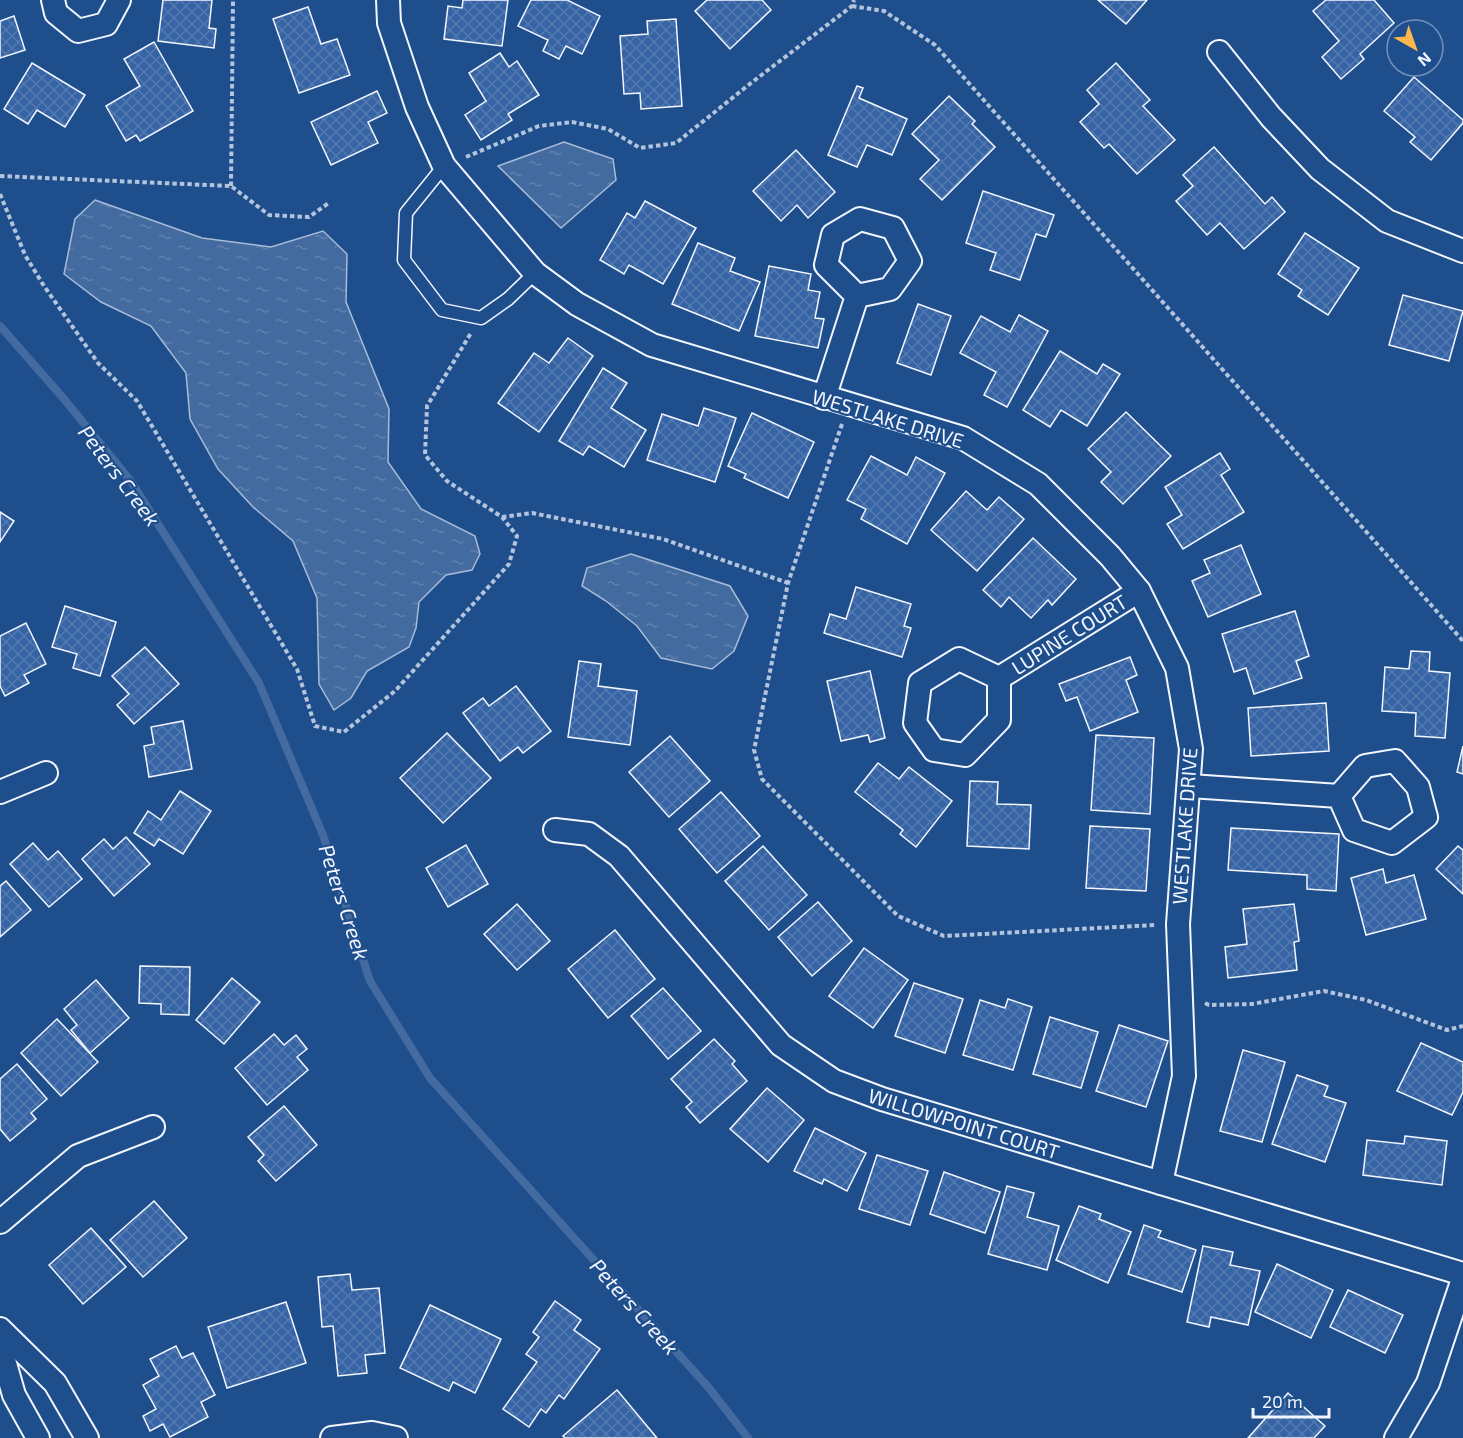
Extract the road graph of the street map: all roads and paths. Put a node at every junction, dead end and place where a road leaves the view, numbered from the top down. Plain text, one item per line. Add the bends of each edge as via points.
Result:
1 (53, 0) edge
2 (119, 0) edge
3 (233, 0) edge
4 (388, 0) edge
5 (854, 0) edge
6 (852, 6) junction
7 (1219, 52) dead end
8 (444, 166) junction
9 (0, 176) edge
10 (231, 186) junction
11 (0, 194) edge
12 (330, 202) dead end
13 (1463, 251) edge
14 (536, 273) junction
15 (857, 296) dead end
16 (480, 318) junction
17 (825, 398) junction
18 (849, 405) junction
19 (502, 518) junction
20 (788, 583) junction
21 (1139, 591) junction
22 (1463, 641) edge
23 (999, 678) junction
24 (46, 773) dead end
25 (1190, 786) junction
26 (0, 792) edge
27 (1339, 796) dead end
28 (555, 830) dead end
29 (1178, 924) junction
30 (1180, 991) junction
31 (1463, 1026) edge
32 (153, 1127) dead end
33 (1161, 1183) junction
34 (0, 1222) edge
35 (1463, 1274) edge
36 (1463, 1279) edge
37 (0, 1329) edge
38 (0, 1346) edge
39 (38, 1438) edge
40 (87, 1438) edge
41 (332, 1438) edge
42 (396, 1438) edge
43 (1396, 1438) edge

1 - 2 street via 56,14 78,31 106,24
3 - 10 path
4 - 8 street, WESTLAKE DRIVE via 389,23 417,107
5 - 6 path
6 - 8 path via 676,143 639,148 608,129 572,122 539,126
6 - 22 path via 884,11 935,45
7 - 13 street via 1271,117 1320,169 1387,221
8 - 14 street, WESTLAKE DRIVE
8 - 16 lane via 406,213 404,260 442,310
9 - 10 path
10 - 12 path via 269,215 309,217
11 - 19 path via 25,255 44,286 98,363 136,401 297,669 315,726 344,732 395,691 509,564 517,536
14 - 16 lane
14 - 17 street, WESTLAKE DRIVE via 577,304 652,345
15 - 17 street
16 - 19 path via 427,406 425,455 447,482
17 - 18 street, WESTLAKE DRIVE
18 - 20 path
18 - 21 street, WESTLAKE DRIVE via 963,438 1038,484
19 - 20 path via 532,513 663,539
20 - 29 path via 754,750 762,779 898,916 944,936
21 - 23 street, LUPINE COURT
21 - 25 street, WESTLAKE DRIVE via 1177,668 1191,748
23 - 23 street, LUPINE COURT via 959,659 920,682 915,723 934,750 965,755 999,720
24 - 26 street
25 - 27 street
25 - 29 street, WESTLAKE DRIVE
28 - 33 street, WILLOWPOINT COURT via 589,834 619,856 782,1045 834,1081
29 - 30 street, WESTLAKE DRIVE
30 - 31 path via 1209,1005 1252,1004 1324,991 1366,1000 1447,1030
30 - 33 street, WESTLAKE DRIVE via 1184,1076
32 - 34 street via 78,1156
33 - 35 street, WILLOWPOINT COURT
36 - 43 street via 1428,1383
37 - 40 street via 55,1383
38 - 39 street via 14,1395
41 - 42 street via 372,1432

